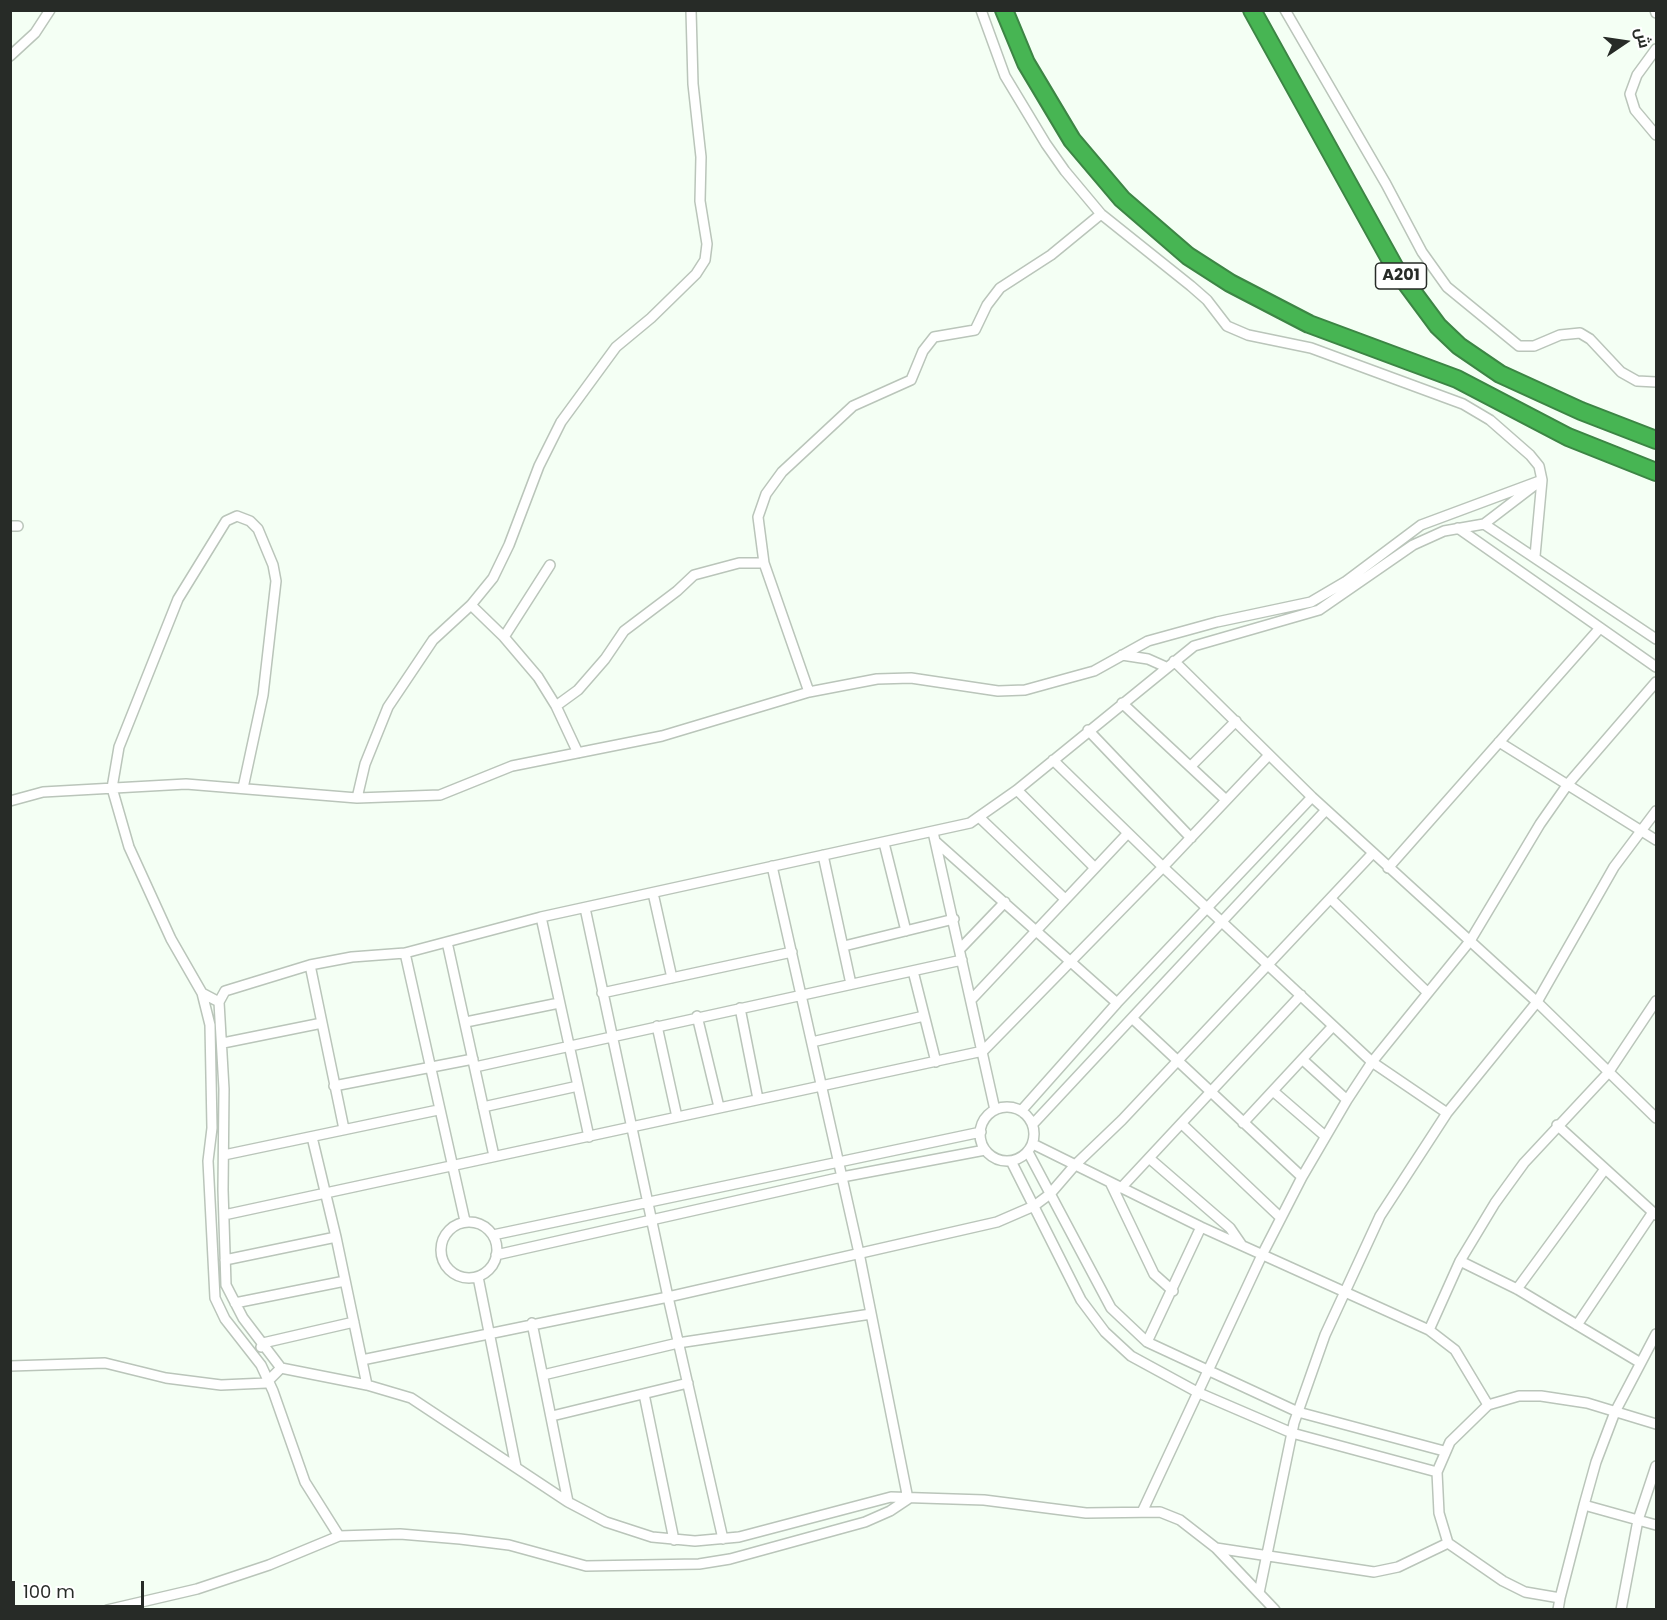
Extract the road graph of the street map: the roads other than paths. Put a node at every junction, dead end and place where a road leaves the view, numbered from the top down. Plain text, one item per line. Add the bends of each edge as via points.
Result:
1 (50, 10) edge
2 (691, 10) edge
3 (981, 10) edge
4 (1004, 10) edge
5 (1252, 10) edge
6 (1285, 10) edge
7 (1656, 50) edge
8 (10, 56) edge
9 (1656, 135) edge
10 (1101, 214) junction
11 (1656, 382) edge
12 (1656, 440) edge
13 (1656, 472) edge
14 (1542, 480) junction
15 (1484, 524) junction
16 (1458, 528) junction
17 (1535, 556) junction
18 (765, 563) junction
19 (550, 565) dead end
20 (471, 605) junction
21 (1600, 628) junction
22 (504, 637) junction
23 (1656, 639) edge
24 (1122, 655) junction
25 (1170, 664) junction
26 (1656, 667) edge
27 (1656, 682) edge
28 (809, 692) junction
29 (1122, 703) junction
30 (556, 706) junction
31 (1236, 721) junction
32 (1088, 730) junction
33 (1499, 742) junction
34 (578, 753) junction
35 (1269, 755) junction
36 (1053, 760) junction
37 (1191, 766) junction
38 (1568, 784) junction
39 (112, 788) junction
40 (243, 788) junction
41 (1017, 790) junction
42 (1312, 797) junction
43 (357, 798) junction
44 (1226, 800) junction
45 (10, 801) edge
46 (1326, 810) junction
47 (1656, 811) edge
48 (980, 818) junction
49 (1640, 830) junction
50 (1128, 833) junction
51 (934, 837) junction
52 (1191, 838) junction
53 (1656, 840) edge
54 (884, 843) junction
55 (1372, 854) junction
56 (823, 855) junction
57 (772, 866) junction
58 (1094, 867) junction
59 (1163, 867) junction
60 (1388, 868) junction
61 (653, 893) junction
62 (1065, 899) junction
63 (1331, 899) junction
64 (1005, 902) junction
65 (585, 908) junction
66 (1208, 908) junction
67 (541, 917) junction
68 (954, 919) junction
69 (1221, 921) junction
70 (906, 931) junction
71 (1035, 931) junction
72 (447, 942) junction
73 (1470, 942) junction
74 (844, 946) junction
75 (960, 949) junction
76 (792, 952) junction
77 (405, 953) junction
78 (962, 960) junction
79 (1070, 961) junction
80 (1269, 964) junction
81 (310, 965) junction
82 (913, 972) junction
83 (672, 978) junction
84 (851, 984) junction
85 (1427, 992) junction
86 (202, 993) junction
87 (602, 993) junction
88 (802, 995) junction
89 (1301, 995) junction
90 (971, 1000) junction
91 (1656, 1001) edge
92 (219, 1002) junction
93 (1537, 1002) junction
94 (559, 1003) junction
95 (1117, 1003) junction
96 (740, 1008) junction
97 (1648, 1014) junction
98 (697, 1016) junction
99 (924, 1016) junction
100 (1132, 1018) junction
101 (466, 1022) junction
102 (1656, 1022) edge
103 (322, 1023) junction
104 (657, 1026) junction
105 (1333, 1026) junction
106 (611, 1035) junction
107 (812, 1042) junction
108 (223, 1043) junction
109 (568, 1045) junction
110 (983, 1051) junction
111 (1179, 1060) junction
112 (1303, 1060) junction
113 (936, 1062) junction
114 (1372, 1062) junction
115 (474, 1063) junction
116 (430, 1067) junction
117 (1608, 1073) junction
118 (822, 1085) junction
119 (334, 1086) junction
120 (578, 1086) junction
121 (1273, 1090) junction
122 (1210, 1094) junction
123 (758, 1099) junction
124 (1347, 1100) junction
125 (483, 1107) junction
126 (719, 1107) junction
127 (438, 1110) junction
128 (995, 1110) junction
129 (1021, 1111) junction
130 (1448, 1113) junction
131 (677, 1117) junction
132 (1656, 1118) edge
133 (1244, 1123) junction
134 (1033, 1124) junction
135 (1182, 1124) junction
136 (1557, 1125) junction
137 (632, 1128) junction
138 (344, 1130) junction
139 (981, 1132) junction
140 (1325, 1136) junction
141 (312, 1137) junction
142 (589, 1137) junction
143 (1030, 1148) junction
144 (985, 1150) junction
145 (224, 1155) junction
146 (494, 1156) junction
147 (1149, 1158) junction
148 (838, 1160) junction
149 (1011, 1161) junction
150 (1075, 1165) junction
151 (452, 1166) junction
152 (1605, 1169) junction
153 (842, 1177) junction
154 (1302, 1177) junction
155 (1110, 1182) junction
156 (1121, 1188) junction
157 (325, 1194) junction
158 (1050, 1194) junction
159 (647, 1200) junction
160 (1034, 1206) junction
161 (1655, 1214) edge
162 (224, 1215) junction
163 (1281, 1218) junction
164 (652, 1220) junction
165 (465, 1221) junction
166 (1201, 1227) junction
167 (493, 1235) junction
168 (336, 1237) junction
169 (1242, 1246) junction
170 (859, 1253) junction
171 (496, 1255) junction
172 (1262, 1255) junction
173 (225, 1260) junction
174 (1460, 1261) junction
175 (478, 1277) junction
176 (345, 1281) junction
177 (1517, 1289) junction
178 (1173, 1291) junction
179 (1342, 1293) junction
180 (668, 1297) junction
181 (235, 1304) junction
182 (871, 1314) junction
183 (354, 1322) junction
184 (532, 1323) junction
185 (1576, 1325) junction
186 (1430, 1330) junction
187 (490, 1332) junction
188 (1656, 1334) edge
189 (1147, 1342) junction
190 (263, 1343) junction
191 (678, 1343) junction
192 (256, 1357) junction
193 (362, 1360) junction
194 (1640, 1362) junction
195 (10, 1366) edge
196 (281, 1368) junction
197 (1207, 1368) junction
198 (543, 1375) junction
199 (270, 1382) junction
200 (688, 1383) junction
201 (367, 1385) junction
202 (1199, 1393) junction
203 (644, 1394) junction
204 (1488, 1405) junction
205 (1298, 1412) junction
206 (1615, 1412) junction
207 (552, 1416) junction
208 (1656, 1424) edge
209 (1292, 1433) junction
210 (1444, 1451) junction
211 (516, 1467) junction
212 (1656, 1467) edge
213 (1437, 1472) junction
214 (908, 1499) junction
215 (568, 1502) junction
216 (1584, 1505) junction
217 (1143, 1510) junction
218 (1638, 1520) junction
219 (1656, 1525) edge
220 (339, 1536) junction
221 (723, 1539) junction
222 (674, 1540) junction
223 (1448, 1543) junction
224 (1216, 1548) junction
225 (1265, 1556) junction
226 (1259, 1593) junction
227 (1560, 1598) junction
228 (107, 1610) edge
229 (1275, 1610) edge
230 (1558, 1610) edge
231 (1621, 1610) edge

1 - 8 street via 35,33
2 - 20 street via 705,260 651,318 616,347 561,422 538,466 501,565
3 - 10 street via 1005,76 1019,100 1046,144
4 - 13 highway via 1026,63 1072,140 1122,199 1188,256 1309,324 1457,379 1568,437
5 - 12 highway, A201 via 1395,268 1438,326 1500,374
6 - 11 street via 1422,252 1447,287 1518,346 1534,346 1560,335 1580,333 1621,372 1637,381
7 - 9 street via 1636,75 1630,94 1635,110
10 - 14 street via 1191,286 1232,329 1311,348 1463,404 1490,420 1530,455 1539,466
10 - 18 street via 1051,255 1000,288 977,328 934,337 923,351 911,380 853,406 782,472 758,511
14 - 15 street
14 - 17 street
14 - 24 street via 1421,525 1345,582 1311,602 1148,641
15 - 16 street
15 - 17 street
16 - 21 street
16 - 25 street via 1413,545 1319,610 1204,641
17 - 23 street
18 - 28 street
18 - 30 street via 739,563 694,575 624,631 578,690
19 - 22 street
20 - 22 street
20 - 43 street via 433,640 388,707 365,764
21 - 26 street
21 - 33 street
22 - 30 street
24 - 25 street
24 - 28 street via 1094,671 1025,690 998,691 894,677
25 - 29 street
25 - 31 street
27 - 38 street
28 - 34 street via 662,736
29 - 32 street
29 - 37 street
30 - 34 street
31 - 35 street
31 - 37 street
32 - 36 street
32 - 52 street
33 - 38 street
33 - 60 street
34 - 43 street via 498,770 447,794
35 - 42 street
35 - 44 street
36 - 41 street
36 - 50 street
37 - 44 street
38 - 49 street
38 - 73 street
39 - 40 street via 186,783
39 - 40 street via 119,747 178,599 226,521 237,516 258,529 276,581 263,695
39 - 45 street via 43,792
39 - 86 street via 133,856 171,939
40 - 43 street
41 - 48 street
41 - 58 street
42 - 46 street
42 - 66 street
44 - 52 street
46 - 55 street
46 - 69 street
47 - 49 street
48 - 51 street
48 - 62 street
49 - 53 street
49 - 93 street via 1614,867
50 - 58 street
50 - 59 street
51 - 54 street
51 - 64 street
51 - 68 street
52 - 59 street
54 - 56 street
54 - 70 street
55 - 60 street
55 - 63 street
56 - 57 street
56 - 74 street
57 - 61 street
57 - 76 street
58 - 62 street
59 - 66 street
59 - 79 street
60 - 73 street
61 - 65 street
61 - 83 street
62 - 71 street
63 - 80 street
63 - 85 street
64 - 71 street
64 - 75 street
65 - 67 street
65 - 87 street
66 - 69 street
66 - 95 street
67 - 72 street
67 - 94 street
68 - 70 street
68 - 75 street
69 - 80 street
69 - 100 street
70 - 74 street
71 - 79 street
71 - 90 street
72 - 77 street
72 - 101 street
73 - 85 street
73 - 93 street
74 - 84 street
75 - 78 street
76 - 83 street
76 - 88 street
77 - 81 street
77 - 116 street
78 - 82 street
78 - 90 street
79 - 95 street
79 - 110 street
80 - 89 street
80 - 111 street
81 - 92 street via 225,990
81 - 103 street
82 - 84 street
82 - 99 street
83 - 87 street
84 - 88 street
85 - 114 street
86 - 92 street
86 - 192 street via 210,1025 212,1128 208,1161 214,1290 225,1319
87 - 106 street
88 - 96 street
88 - 107 street
89 - 105 street
89 - 122 street
90 - 110 street
91 - 97 street
92 - 108 street
93 - 117 street
93 - 130 street
94 - 101 street
94 - 109 street
95 - 129 street
96 - 98 street
96 - 123 street
97 - 102 street
97 - 117 street
98 - 104 street
98 - 126 street
99 - 107 street
99 - 113 street
100 - 111 street
100 - 134 street
101 - 115 street
103 - 108 street
103 - 119 street
104 - 106 street
104 - 131 street
105 - 112 street
105 - 114 street
106 - 109 street
106 - 137 street
107 - 118 street
108 - 145 street
109 - 115 street
109 - 120 street
110 - 113 street
110 - 128 street
111 - 122 street
111 - 150 street
112 - 121 street
112 - 124 street
113 - 118 street
114 - 124 street
114 - 130 street
115 - 116 street
115 - 125 street
116 - 119 street
116 - 127 street
117 - 132 street
117 - 136 street
118 - 123 street
118 - 148 street
119 - 138 street
120 - 125 street
120 - 142 street
121 - 133 street
121 - 140 street
122 - 133 street
122 - 135 street
123 - 126 street
124 - 140 street
125 - 146 street
126 - 131 street
127 - 138 street
127 - 151 street
128 - 129 street via 1005,1107
128 - 139 street via 985,1119
129 - 134 street
130 - 179 street via 1380,1216
131 - 137 street
133 - 154 street
134 - 143 street
135 - 147 street
135 - 163 street
136 - 152 street
136 - 174 street via 1524,1162
137 - 142 street
137 - 159 street
138 - 141 street
139 - 144 street
139 - 148 street
140 - 154 street
141 - 145 street
141 - 157 street
142 - 146 street
143 - 149 street
143 - 150 street
143 - 158 street
144 - 149 street
144 - 153 street
145 - 162 street
146 - 151 street
147 - 156 street
147 - 169 street via 1230,1228
148 - 153 street
148 - 159 street
149 - 160 street
150 - 155 street
150 - 158 street
151 - 157 street
151 - 165 street
152 - 161 street
152 - 177 street
153 - 164 street
153 - 170 street
154 - 163 street
155 - 156 street
155 - 178 street via 1154,1274
156 - 166 street
157 - 162 street
157 - 168 street
158 - 160 street
158 - 189 street via 1111,1308
159 - 164 street
159 - 167 street
160 - 170 street via 997,1222
160 - 202 street via 1081,1300 1106,1332 1131,1356
161 - 185 street
162 - 173 street
163 - 172 street
164 - 171 street
164 - 180 street
165 - 167 street via 477,1223
165 - 175 street via 447,1231 441,1256 452,1273
166 - 169 street
166 - 178 street
167 - 171 street
168 - 173 street
168 - 176 street
169 - 172 street
170 - 180 street
170 - 182 street
171 - 175 street via 493,1264
172 - 179 street
172 - 197 street
173 - 181 street via 226,1285
174 - 177 street
174 - 186 street
175 - 187 street
176 - 181 street
176 - 183 street
177 - 185 street
178 - 189 street
179 - 186 street
179 - 205 street
180 - 184 street
180 - 191 street
181 - 190 street
182 - 191 street
182 - 214 street
183 - 190 street
183 - 193 street
184 - 187 street
184 - 198 street
185 - 194 street
186 - 204 street via 1455,1350
187 - 193 street
187 - 211 street
188 - 194 street
189 - 197 street
190 - 192 street
190 - 196 street
191 - 198 street
191 - 200 street
192 - 199 street
193 - 201 street
194 - 206 street
195 - 199 street via 105,1363 193,1383
196 - 199 street
196 - 201 street
197 - 202 street
197 - 205 street
198 - 207 street
199 - 220 street via 304,1482
200 - 203 street
200 - 221 street
201 - 211 street via 411,1398
202 - 209 street
202 - 217 street
203 - 207 street
203 - 222 street
204 - 206 street via 1519,1396 1541,1396
204 - 210 street
205 - 209 street
205 - 210 street
206 - 208 street
206 - 216 street
207 - 215 street
209 - 213 street
209 - 225 street
210 - 213 street
211 - 215 street
212 - 218 street
213 - 223 street via 1439,1514
214 - 217 street via 984,1500 1086,1513
214 - 220 street via 865,1522 699,1564 586,1566 509,1545 460,1539 400,1534
214 - 221 street via 878,1499
215 - 222 street via 606,1522 652,1538
216 - 218 street
216 - 227 street
217 - 224 street via 1180,1520
218 - 219 street
218 - 231 street
220 - 228 street via 196,1589
221 - 222 street
223 - 225 street via 1385,1571
223 - 227 street via 1525,1592
224 - 225 street
224 - 226 street
225 - 226 street
226 - 229 street
227 - 230 street

